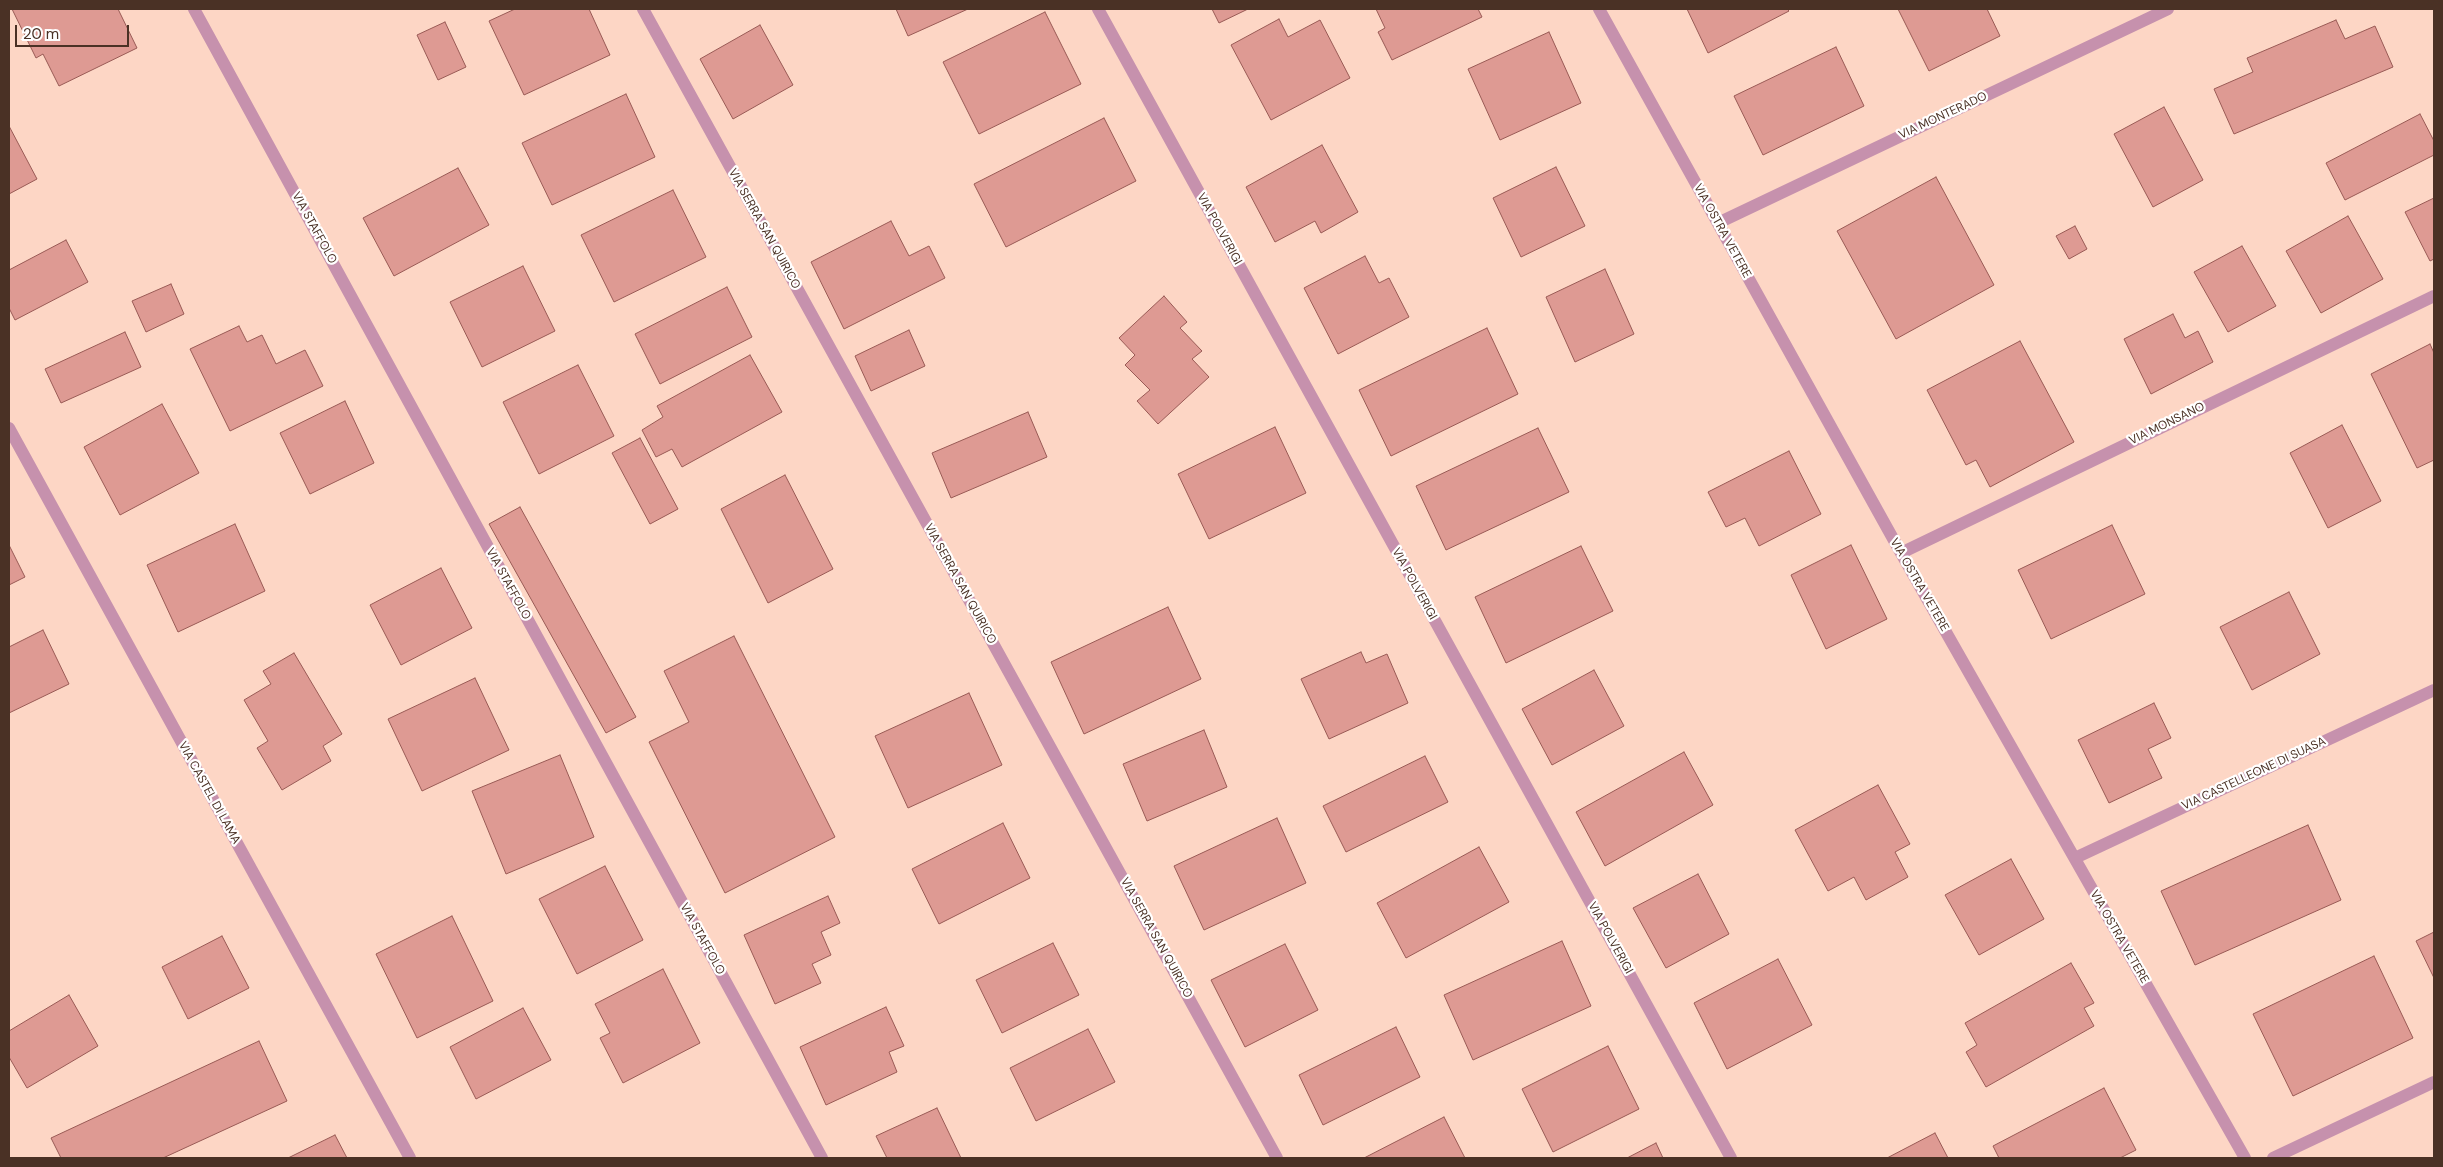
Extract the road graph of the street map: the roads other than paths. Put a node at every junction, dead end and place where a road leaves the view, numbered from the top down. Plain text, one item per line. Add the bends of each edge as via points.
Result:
1 (194, 9) edge
2 (643, 9) edge
3 (1098, 9) edge
4 (1599, 9) edge
5 (2168, 9) edge
6 (1718, 223) junction
7 (2434, 296) edge
8 (9, 428) edge
9 (1901, 553) junction
10 (2434, 690) edge
11 (2074, 858) junction
12 (2434, 1082) edge
13 (410, 1158) edge
14 (822, 1158) edge
15 (1278, 1158) edge
16 (1731, 1158) edge
17 (2245, 1158) edge
18 (2273, 1158) edge

1 - 14 street, VIA STAFFOLO
2 - 15 street, VIA SERRA SAN QUIRICO
3 - 16 street, VIA POLVERIGI
4 - 6 street, VIA OSTRA VETERE
5 - 6 street, VIA MONTERADO
6 - 9 street, VIA OSTRA VETERE
7 - 9 street, VIA MONSANO
8 - 13 street, VIA CASTEL DI LAMA
9 - 11 street, VIA OSTRA VETERE
10 - 11 street, VIA CASTELLEONE DI SUASA
11 - 17 street, VIA OSTRA VETERE
12 - 18 street

